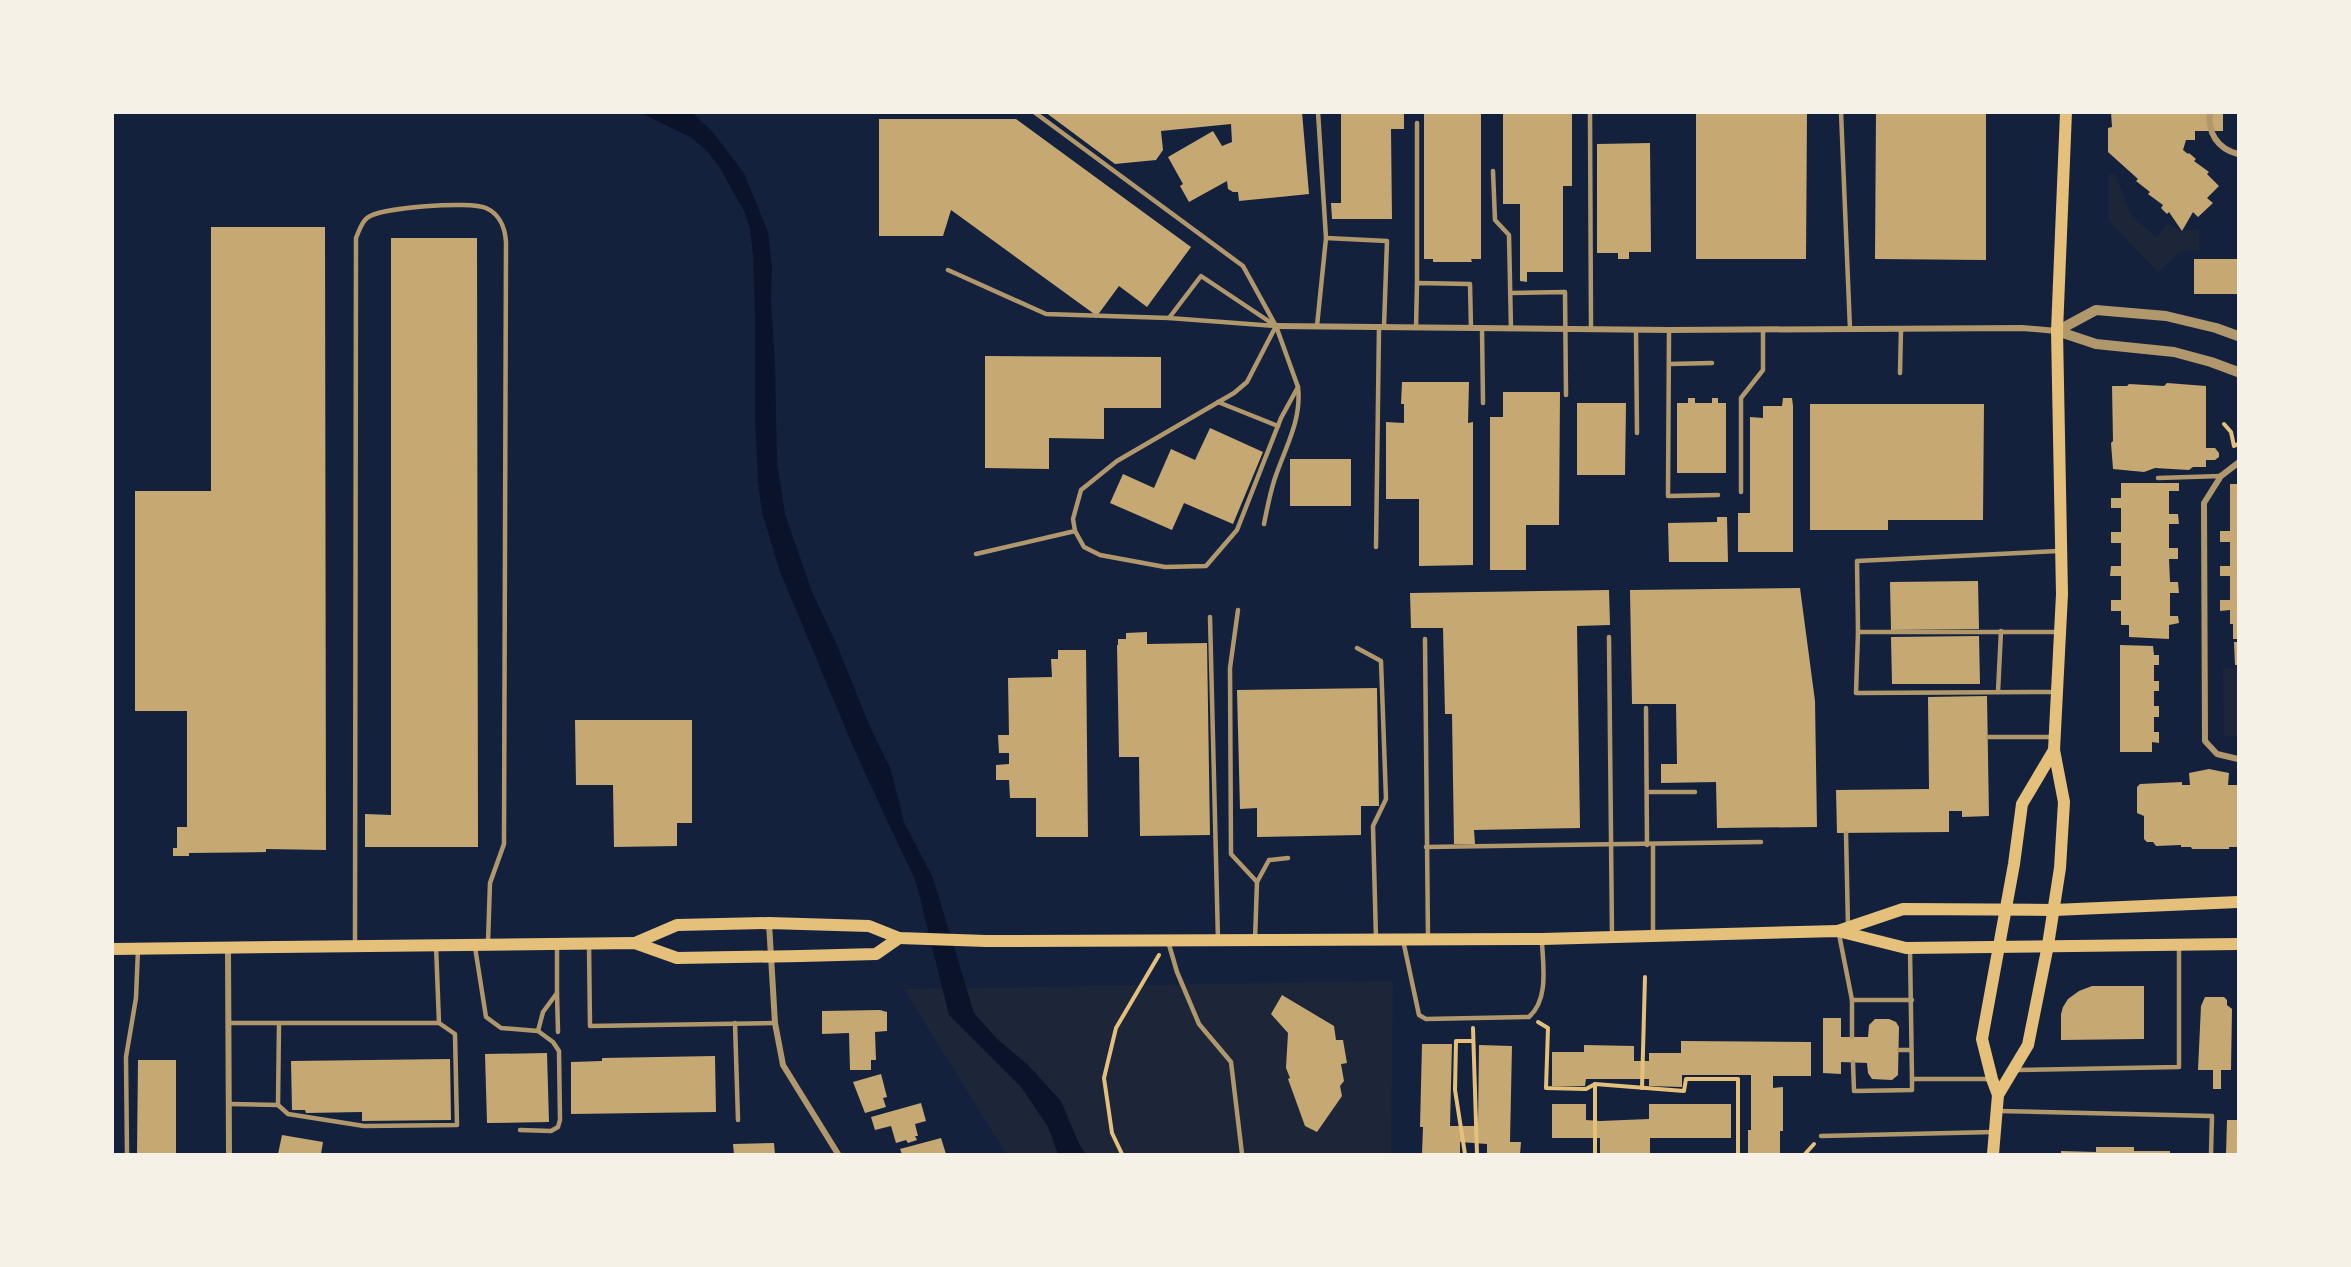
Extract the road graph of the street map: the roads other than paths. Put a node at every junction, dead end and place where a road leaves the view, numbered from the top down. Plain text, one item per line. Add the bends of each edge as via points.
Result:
1 (1034, 112) edge
2 (1318, 112) edge
3 (1590, 112) edge
4 (1841, 112) edge
5 (2066, 112) edge
6 (2210, 112) edge
7 (1417, 123) dead end
8 (2238, 154) edge
9 (1494, 171) dead end
10 (1326, 238) junction
11 (948, 270) dead end
12 (1417, 283) junction
13 (1510, 293) junction
14 (1169, 318) junction
15 (1276, 326) junction
16 (1317, 326) junction
17 (1382, 327) junction
18 (1416, 328) junction
19 (1471, 328) junction
20 (1482, 328) junction
21 (1900, 328) junction
22 (1511, 329) junction
23 (1566, 329) junction
24 (1591, 329) junction
25 (1850, 329) junction
26 (1636, 330) junction
27 (1669, 330) junction
28 (1763, 330) junction
29 (2057, 331) junction
30 (2238, 336) edge
31 (1712, 363) dead end
32 (1669, 364) junction
33 (2238, 372) edge
34 (1900, 373) dead end
35 (1298, 387) junction
36 (1566, 395) dead end
37 (1218, 402) junction
38 (1483, 403) dead end
39 (1278, 426) junction
40 (1637, 433) dead end
41 (2238, 463) edge
42 (2221, 476) junction
43 (2158, 478) dead end
44 (1742, 492) dead end
45 (1718, 495) dead end
46 (1264, 524) dead end
47 (1075, 531) junction
48 (1376, 547) dead end
49 (2062, 551) junction
50 (976, 554) dead end
51 (1238, 610) dead end
52 (1210, 618) dead end
53 (2001, 631) junction
54 (1858, 632) junction
55 (2060, 632) junction
56 (1609, 637) dead end
57 (1425, 639) dead end
58 (1357, 648) dead end
59 (1998, 692) junction
60 (2057, 692) junction
61 (1646, 708) dead end
62 (1988, 737) dead end
63 (2055, 737) junction
64 (2054, 750) junction
65 (2238, 759) edge
66 (1647, 792) junction
67 (1695, 792) dead end
68 (1846, 833) dead end
69 (1761, 842) dead end
70 (1612, 844) junction
71 (1650, 844) junction
72 (1426, 847) junction
73 (1288, 858) dead end
74 (1257, 882) junction
75 (2238, 902) edge
76 (2006, 909) junction
77 (2054, 910) junction
78 (769, 923) junction
79 (1843, 929) junction
80 (1653, 936) junction
81 (1612, 937) junction
82 (899, 938) junction
83 (1376, 939) junction
84 (1428, 939) junction
85 (1542, 939) junction
86 (1168, 940) junction
87 (1218, 940) junction
88 (1254, 940) junction
89 (1403, 940) junction
90 (634, 943) junction
91 (557, 944) junction
92 (589, 944) junction
93 (2179, 944) junction
94 (2238, 944) edge
95 (436, 945) junction
96 (474, 945) junction
97 (488, 945) junction
98 (2048, 945) junction
99 (355, 946) junction
100 (1997, 946) junction
101 (228, 948) junction
102 (1910, 948) junction
103 (112, 949) edge
104 (138, 949) junction
105 (771, 957) junction
106 (557, 993) junction
107 (1852, 1000) junction
108 (1912, 1000) junction
109 (228, 1023) junction
110 (439, 1023) junction
111 (735, 1023) junction
112 (775, 1023) junction
113 (279, 1024) junction
114 (537, 1031) junction
115 (558, 1032) dead end
116 (1852, 1037) dead end
117 (1899, 1050) dead end
118 (1911, 1050) junction
119 (1853, 1062) dead end
120 (2014, 1070) junction
121 (1912, 1079) junction
122 (1992, 1079) junction
123 (1998, 1095) junction
124 (229, 1104) junction
125 (278, 1105) junction
126 (1996, 1111) junction
127 (738, 1120) dead end
128 (520, 1130) dead end
129 (1994, 1132) junction
130 (1821, 1136) dead end
131 (127, 1155) edge
132 (229, 1155) edge
133 (838, 1155) edge
134 (1242, 1155) edge
135 (1993, 1155) edge
136 (2211, 1155) edge

1 - 15 lane via 1243,266
2 - 10 lane
3 - 24 lane
4 - 25 lane
5 - 29 main road
6 - 8 street via 2210,131 2215,140
7 - 12 lane
9 - 13 lane via 1495,220 1509,235
10 - 16 lane
10 - 17 lane via 1387,241
11 - 14 lane via 1046,314
12 - 18 lane
12 - 19 lane via 1470,284
13 - 22 lane
13 - 23 lane via 1565,292
14 - 15 lane
14 - 15 lane via 1201,276
15 - 16 street
15 - 35 lane
15 - 37 lane via 1247,382
16 - 17 street
17 - 18 street
17 - 48 lane
18 - 19 street
19 - 20 street
20 - 22 street
20 - 38 lane
21 - 25 street
21 - 29 street
21 - 34 lane
22 - 23 street
23 - 24 street
23 - 36 lane
24 - 26 street
25 - 28 street
26 - 27 street
26 - 40 lane
27 - 28 street
27 - 32 lane
28 - 44 lane via 1763,370 1741,398
29 - 30 street via 2096,310 2166,316
29 - 33 street via 2096,344 2174,352
29 - 49 main road
31 - 32 lane
32 - 45 lane via 1668,496
35 - 39 lane
35 - 46 lane via 1300,401 1295,426 1275,479
37 - 39 lane
37 - 47 lane via 1117,461 1081,490 1073,519
39 - 47 lane via 1237,530 1206,566 1165,567 1100,555 1084,547
41 - 42 street
42 - 43 lane
42 - 65 street via 2204,503 2205,741 2217,754
47 - 50 lane
49 - 54 lane via 1857,561
49 - 55 main road
51 - 74 lane via 1230,668 1231,854
52 - 87 lane
53 - 54 lane
53 - 55 lane
53 - 59 lane
54 - 59 lane via 1856,693
55 - 60 main road
56 - 70 lane
57 - 72 lane
58 - 83 lane via 1381,662 1386,799 1373,826
59 - 60 lane
60 - 63 main road
61 - 66 lane
62 - 63 lane
63 - 64 main road
64 - 76 main road via 2022,804
64 - 77 main road via 2064,802
66 - 67 lane
66 - 71 lane
68 - 79 lane
69 - 71 lane
70 - 71 lane
70 - 72 lane
70 - 81 lane
71 - 80 lane
72 - 84 lane
73 - 74 lane via 1269,860
74 - 88 lane
75 - 77 main road
76 - 77 main road
76 - 79 main road via 1903,909
76 - 100 main road
77 - 98 main road
78 - 82 main road via 869,926
78 - 90 main road via 677,924
78 - 105 street
79 - 80 main road
79 - 102 main road
79 - 107 lane
80 - 81 main road
81 - 85 main road
82 - 86 main road
82 - 105 main road via 876,954
83 - 88 main road
83 - 89 main road
84 - 85 main road
84 - 89 main road
85 - 89 lane via 1544,982 1538,1009 1529,1017 1426,1019 1419,1015
86 - 87 main road
86 - 134 lane via 1199,1024 1231,1062
87 - 88 main road
90 - 92 main road
90 - 105 main road via 677,958
91 - 92 main road
91 - 97 main road
91 - 106 lane
92 - 111 lane via 590,1026
93 - 94 main road
93 - 98 main road
93 - 120 lane via 2179,1067
95 - 96 main road
95 - 99 main road
95 - 110 lane
96 - 97 main road
96 - 114 lane via 486,1017 501,1028
97 - 99 lane via 490,883 504,844 506,242 505,231 495,214 486,208 462,204 380,212 366,218 356,238
98 - 100 main road
98 - 120 main road via 2028,1045
99 - 101 main road
100 - 102 main road
100 - 122 main road via 1982,1039
101 - 104 main road
101 - 109 street
102 - 108 lane
103 - 104 main road
104 - 131 lane via 136,998 126,1057
105 - 112 street
106 - 114 lane via 543,1012
106 - 115 lane
107 - 108 lane
107 - 116 lane
108 - 118 lane
109 - 113 lane
109 - 124 street
110 - 113 lane
110 - 125 lane via 455,1034 457,1125 364,1126 288,1114
111 - 112 lane
111 - 127 lane
112 - 133 street via 783,1065
113 - 125 lane
114 - 128 lane via 560,1051 560,1120 551,1131
117 - 118 lane
118 - 121 lane
119 - 121 lane via 1854,1091 1912,1090
120 - 123 main road
121 - 122 lane
122 - 123 main road
123 - 126 main road
124 - 125 lane
124 - 132 street
126 - 129 main road
126 - 136 lane via 2212,1116
129 - 130 lane
129 - 135 main road

